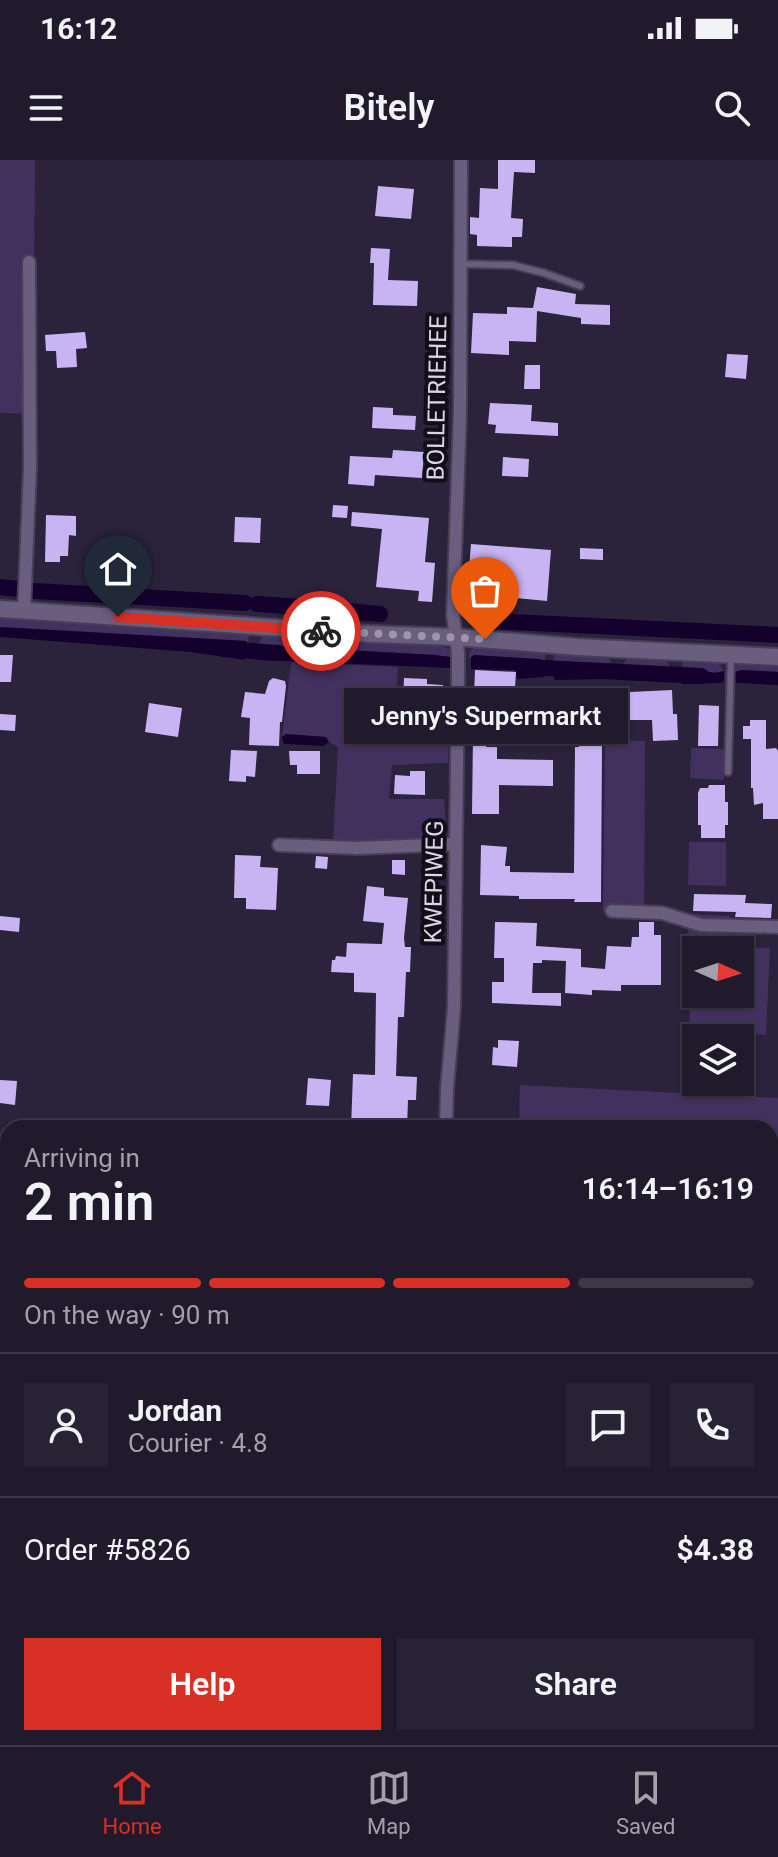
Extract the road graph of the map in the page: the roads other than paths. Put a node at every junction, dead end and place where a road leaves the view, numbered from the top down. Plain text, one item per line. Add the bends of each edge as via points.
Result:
1 (461, 160) edge
2 (29, 262) dead end
3 (460, 264) junction
4 (580, 286) dead end
5 (0, 609) edge
6 (24, 610) junction
7 (456, 645) junction
8 (731, 656) junction
9 (778, 657) edge
10 (728, 772) dead end
11 (456, 844) junction
12 (279, 845) dead end
13 (612, 911) dead end
14 (778, 927) edge
15 (446, 1120) edge

1 - 3 street, BOLLETRIEHEE
2 - 6 street
3 - 4 lane via 513,265
3 - 7 street, BOLLETRIEHEE
5 - 6 street
6 - 7 street via 370,634
7 - 8 street
7 - 11 street, KWEPIWEG
8 - 9 street
8 - 10 lane
11 - 12 street
11 - 15 street, KWEPIWEG
13 - 14 street via 662,913 701,925

